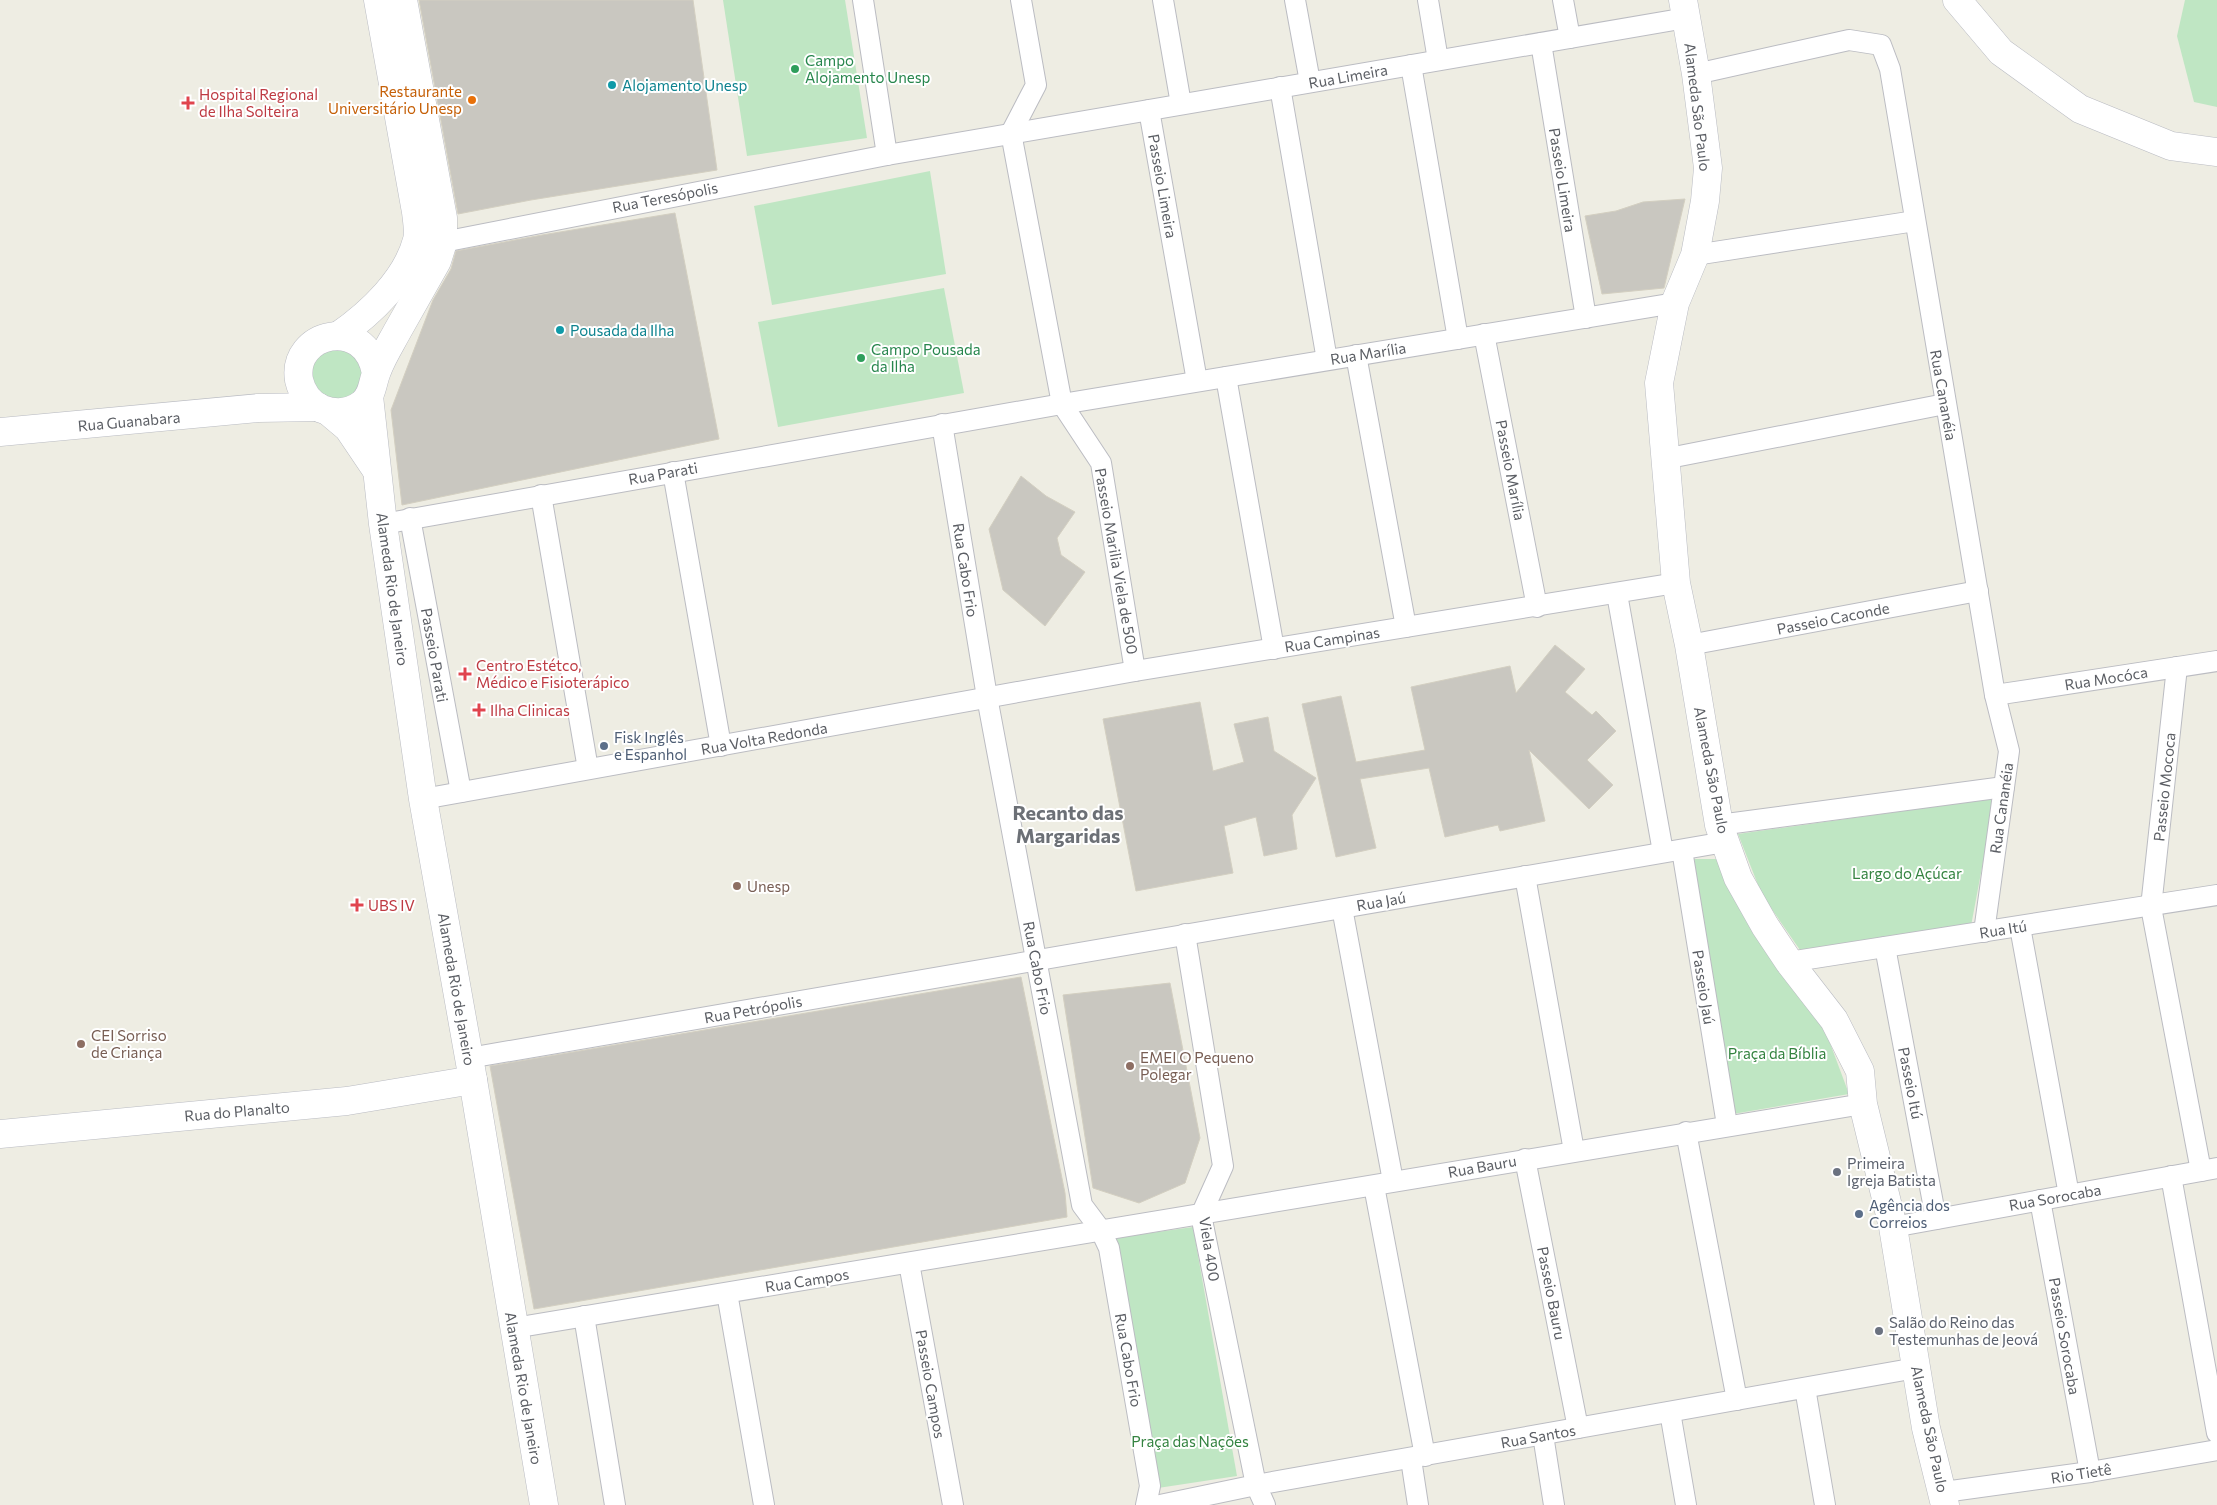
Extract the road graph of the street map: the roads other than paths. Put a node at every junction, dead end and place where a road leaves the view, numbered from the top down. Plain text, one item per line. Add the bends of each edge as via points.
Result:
1 (378, 0) edge
2 (403, 0) edge
3 (863, 0) edge
4 (1021, 0) edge
5 (1164, 0) edge
6 (1296, 0) edge
7 (1428, 0) edge
8 (1563, 0) edge
9 (1957, 0) edge
10 (1684, 9) edge
11 (1570, 38) junction
12 (1540, 43) junction
13 (1438, 60) junction
14 (1411, 65) junction
15 (1696, 74) junction
16 (1310, 82) junction
17 (1280, 87) junction
18 (1181, 104) junction
19 (1149, 110) junction
20 (1011, 134) junction
21 (2217, 152) edge
22 (887, 154) junction
23 (1915, 221) junction
24 (443, 242) junction
25 (1695, 255) junction
26 (1675, 303) junction
27 (1586, 318) junction
28 (1484, 334) junction
29 (338, 336) junction
30 (1458, 339) junction
31 (1356, 355) junction
32 (1327, 360) junction
33 (299, 367) junction
34 (1226, 377) junction
35 (1197, 381) junction
36 (373, 384) junction
37 (1062, 404) junction
38 (1945, 404) junction
39 (258, 408) junction
40 (324, 410) junction
41 (942, 424) junction
42 (0, 432) edge
43 (1664, 459) junction
44 (378, 471) junction
45 (673, 472) junction
46 (541, 495) junction
47 (410, 518) junction
48 (383, 524) junction
49 (1676, 583) junction
50 (1978, 591) junction
51 (1617, 594) junction
52 (1537, 607) junction
53 (1406, 627) junction
54 (1689, 645) junction
55 (1274, 649) junction
56 (2217, 660) edge
57 (2177, 667) junction
58 (1135, 671) junction
59 (1995, 695) junction
60 (987, 697) junction
61 (721, 746) junction
62 (588, 770) junction
63 (2004, 787) junction
64 (461, 792) junction
65 (423, 799) junction
66 (1722, 834) junction
67 (1672, 851) junction
68 (1525, 876) junction
69 (2217, 895) edge
70 (2151, 906) junction
71 (1342, 908) junction
72 (2020, 927) junction
73 (1984, 932) junction
74 (1185, 934) junction
75 (1885, 947) junction
76 (1036, 960) junction
77 (1789, 962) junction
78 (471, 1069) junction
79 (1864, 1104) junction
80 (1727, 1125) junction
81 (1686, 1132) junction
82 (0, 1134) edge
83 (1574, 1150) junction
84 (1525, 1159) junction
85 (2209, 1169) edge
86 (2171, 1176) junction
87 (1384, 1183) junction
88 (2069, 1195) junction
89 (2040, 1200) junction
90 (1201, 1214) junction
91 (1936, 1219) junction
92 (1893, 1227) junction
93 (1100, 1229) junction
94 (909, 1263) junction
95 (727, 1293) junction
96 (584, 1316) junction
97 (514, 1328) junction
98 (1916, 1368) junction
99 (1805, 1388) junction
100 (1737, 1400) junction
101 (1670, 1412) junction
102 (1578, 1428) junction
103 (2217, 1432) edge
104 (1543, 1435) junction
105 (2217, 1450) edge
106 (1418, 1457) junction
107 (2090, 1472) junction
108 (1256, 1486) junction
109 (1945, 1499) edge
110 (544, 1505) edge
111 (615, 1505) edge
112 (764, 1505) edge
113 (953, 1505) edge
114 (1146, 1505) edge
115 (1160, 1505) edge
116 (1265, 1505) edge
117 (1418, 1505) edge
118 (1554, 1505) edge
119 (1686, 1505) edge
120 (1825, 1505) edge

1 - 29 street via 418,239 389,289 372,309
2 - 24 street via 443,218
3 - 22 street
4 - 20 street via 1036,85
5 - 18 street
6 - 16 street
7 - 13 street
8 - 11 street
9 - 21 street via 2001,52 2080,109 2170,146
10 - 11 street, Rua Limeira
10 - 15 street, Alameda São Paulo
11 - 12 street, Rua Limeira
12 - 13 street, Rua Limeira
12 - 27 street, Passeio Limeira
13 - 14 street, Rua Limeira
14 - 16 street, Rua Limeira
14 - 30 street
15 - 23 street, Rua Cananéia via 1849,40 1881,45 1890,69
15 - 25 street, Alameda São Paulo via 1708,168
16 - 17 street, Rua Limeira
17 - 18 street, Rua Limeira
17 - 32 street
18 - 19 street, Rua Limeira
19 - 20 street, Rua Limeira
19 - 35 street, Passeio Limeira
20 - 22 street, Rua Teresópolis
20 - 37 street
22 - 24 street, Rua Teresópolis
23 - 25 street
23 - 38 street, Rua Cananéia
24 - 36 street via 437,261
25 - 26 street, Alameda São Paulo
26 - 27 street, Rua Marília
26 - 43 street, Alameda São Paulo via 1659,383
27 - 28 street, Rua Marília
28 - 30 street, Rua Marília
28 - 52 street, Passeio Marília
29 - 33 street via 317,341
29 - 36 street, Alameda Rio de Janeiro via 350,338 364,347 374,362
30 - 31 street, Rua Marília
31 - 32 street, Rua Marília
31 - 53 street
32 - 34 street, Rua Marília
33 - 39 street
33 - 40 street, Alameda Rio de Janeiro via 302,390 309,400
34 - 35 street, Rua Marília
34 - 55 street
35 - 37 street, Rua Marília
36 - 40 street via 362,404 352,410
36 - 44 street, Alameda Rio de Janeiro
37 - 41 street, Rua Parati
37 - 58 street, Passeio Marilia Viela de 500 via 1101,463
38 - 43 street
38 - 50 street, Rua Cananéia
39 - 40 street, Rua Guanabara
39 - 42 street, Rua Guanabara
40 - 44 street, Alameda Rio de Janeiro via 348,428
41 - 45 street, Rua Parati
41 - 60 street, Rua Cabo Frio
43 - 49 street, Alameda São Paulo
44 - 48 street, Alameda Rio de Janeiro
45 - 46 street, Rua Parati
45 - 61 street
46 - 47 street, Rua Parati
46 - 62 street
47 - 48 street, Rua Parati
47 - 64 street, Passeio Parati
48 - 65 street, Alameda Rio de Janeiro
49 - 51 street, Rua Campinas
49 - 54 street, Alameda São Paulo
50 - 54 street, Passeio Caconde
50 - 59 street, Rua Cananéia
51 - 52 street, Rua Campinas
51 - 67 street, Passeio Jaú
52 - 53 street, Rua Campinas
53 - 55 street, Rua Campinas
54 - 66 street, Alameda São Paulo
55 - 58 street, Rua Campinas
56 - 57 street, Rua Mocóca
57 - 59 street, Rua Mocóca
57 - 70 street, Passeio Mococa
58 - 60 street, Rua Campinas
59 - 63 street, Rua Cananéia via 2009,751
60 - 61 street, Rua Volta Redonda
60 - 76 street, Rua Cabo Frio
61 - 62 street, Rua Volta Redonda
62 - 64 street, Rua Volta Redonda
63 - 66 street, Rua Jaú
63 - 73 street, Rua Cananéia
64 - 65 street, Rua Volta Redonda
65 - 78 street, Alameda Rio de Janeiro
66 - 67 street, Rua Jaú
66 - 77 street, Alameda São Paulo via 1738,878
67 - 68 street, Rua Jaú
67 - 80 street, Passeio Jaú
68 - 71 street, Rua Jaú
68 - 83 street
69 - 70 street, Rua Itú
70 - 72 street, Rua Itú
70 - 85 street
71 - 74 street, Rua Jaú
71 - 87 street
72 - 73 street, Rua Itú
72 - 88 street
73 - 75 street, Rua Itú
74 - 76 street, Rua Jaú
74 - 90 street, Viela 400 via 1223,1166
75 - 77 street, Rua Itú
75 - 91 street, Passeio Itú
76 - 78 street, Rua Petrópolis
76 - 93 street, Rua Cabo Frio via 1082,1205
77 - 79 street, Alameda São Paulo via 1834,1020 1860,1071
78 - 82 street, Rua do Planalto via 347,1101
78 - 97 street, Alameda Rio de Janeiro
79 - 80 street, Rua Bauru
79 - 92 street, Alameda São Paulo
80 - 81 street, Rua Bauru
81 - 83 street, Rua Bauru
81 - 100 street
83 - 84 street, Rua Bauru
84 - 87 street, Rua Bauru
84 - 102 street, Passeio Bauru
85 - 86 street, Rua Sorocaba
86 - 88 street, Rua Sorocaba
86 - 103 street
87 - 90 street, Rua Bauru
87 - 106 street
88 - 89 street, Rua Sorocaba
89 - 91 street, Rua Sorocaba
89 - 107 street, Passeio Sorocaba
90 - 93 street, Rua Bauru
90 - 108 street, Viela 400
91 - 92 street, Rua Sorocaba
92 - 98 street, Alameda São Paulo
93 - 94 street, Rua Campos
93 - 114 street, Rua Cabo Frio via 1110,1248 1150,1486
94 - 95 street, Rua Campos
94 - 113 street, Passeio Campos
95 - 96 street, Rua Campos
95 - 112 street
96 - 97 street, Rua Campos
96 - 111 street
97 - 110 street, Alameda Rio de Janeiro
98 - 99 street, Rua Santos
98 - 109 street, Alameda São Paulo via 1926,1428
99 - 100 street, Rua Santos
99 - 120 street
100 - 101 street, Rua Santos
101 - 102 street, Rua Santos
101 - 119 street
102 - 104 street, Rua Santos
104 - 106 street, Rua Santos
104 - 118 street
105 - 107 street, Rio Tietê
106 - 108 street, Rua Santos
106 - 117 street
107 - 109 street, Rio Tietê
108 - 115 street, Rua Santos
108 - 116 street, Viela 400

